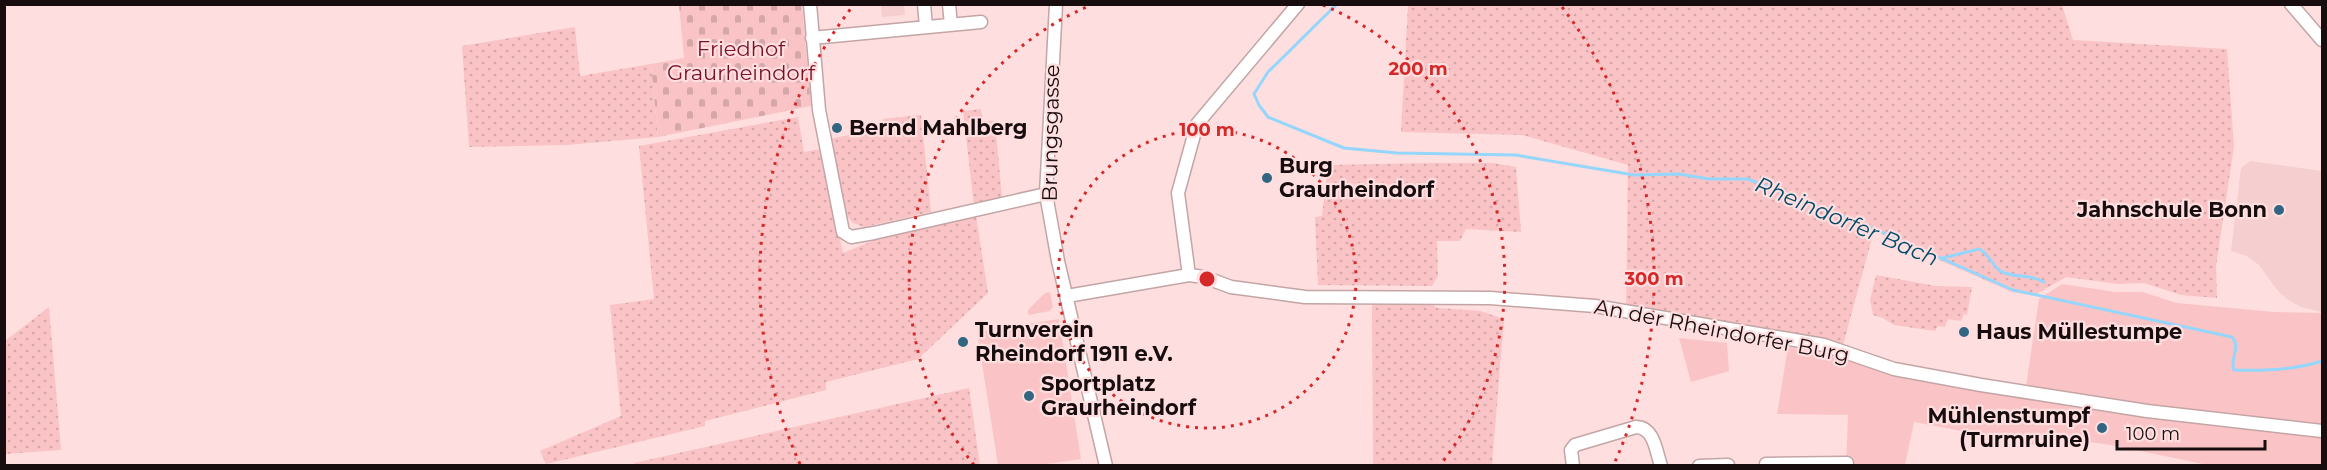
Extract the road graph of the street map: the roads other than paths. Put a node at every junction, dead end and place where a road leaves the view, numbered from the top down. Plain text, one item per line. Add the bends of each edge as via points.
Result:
1 (810, 4) edge
2 (924, 4) edge
3 (949, 4) edge
4 (1056, 4) edge
5 (1298, 4) edge
6 (2291, 4) edge
7 (981, 22) dead end
8 (951, 25) junction
9 (926, 27) junction
10 (812, 38) junction
11 (2322, 40) edge
12 (1046, 194) junction
13 (1190, 275) junction
14 (1067, 296) junction
15 (2322, 431) edge
16 (1766, 464) dead end
17 (1847, 464) dead end
18 (1106, 465) edge
19 (1573, 465) edge
20 (1661, 465) edge
21 (1699, 465) edge
22 (1722, 465) edge
23 (1802, 465) edge

1 - 10 street
2 - 9 street
3 - 8 street
4 - 12 street, Brungsgasse
5 - 13 street via 1197,124 1178,193
6 - 11 street
7 - 8 street
8 - 9 street
9 - 10 street
10 - 12 street via 819,110 843,232 851,237
12 - 14 street, Brungsgasse
13 - 14 street, An der Rheindorfer Burg
13 - 15 street, An der Rheindorfer Burg via 1231,287 1305,297 1490,298 1595,306 1824,345 1894,369 1982,385 2168,414
14 - 18 street, Brungsgasse
16 - 23 street
17 - 23 street
19 - 20 street via 1571,450 1575,446 1636,427 1644,427 1650,433
21 - 22 street

